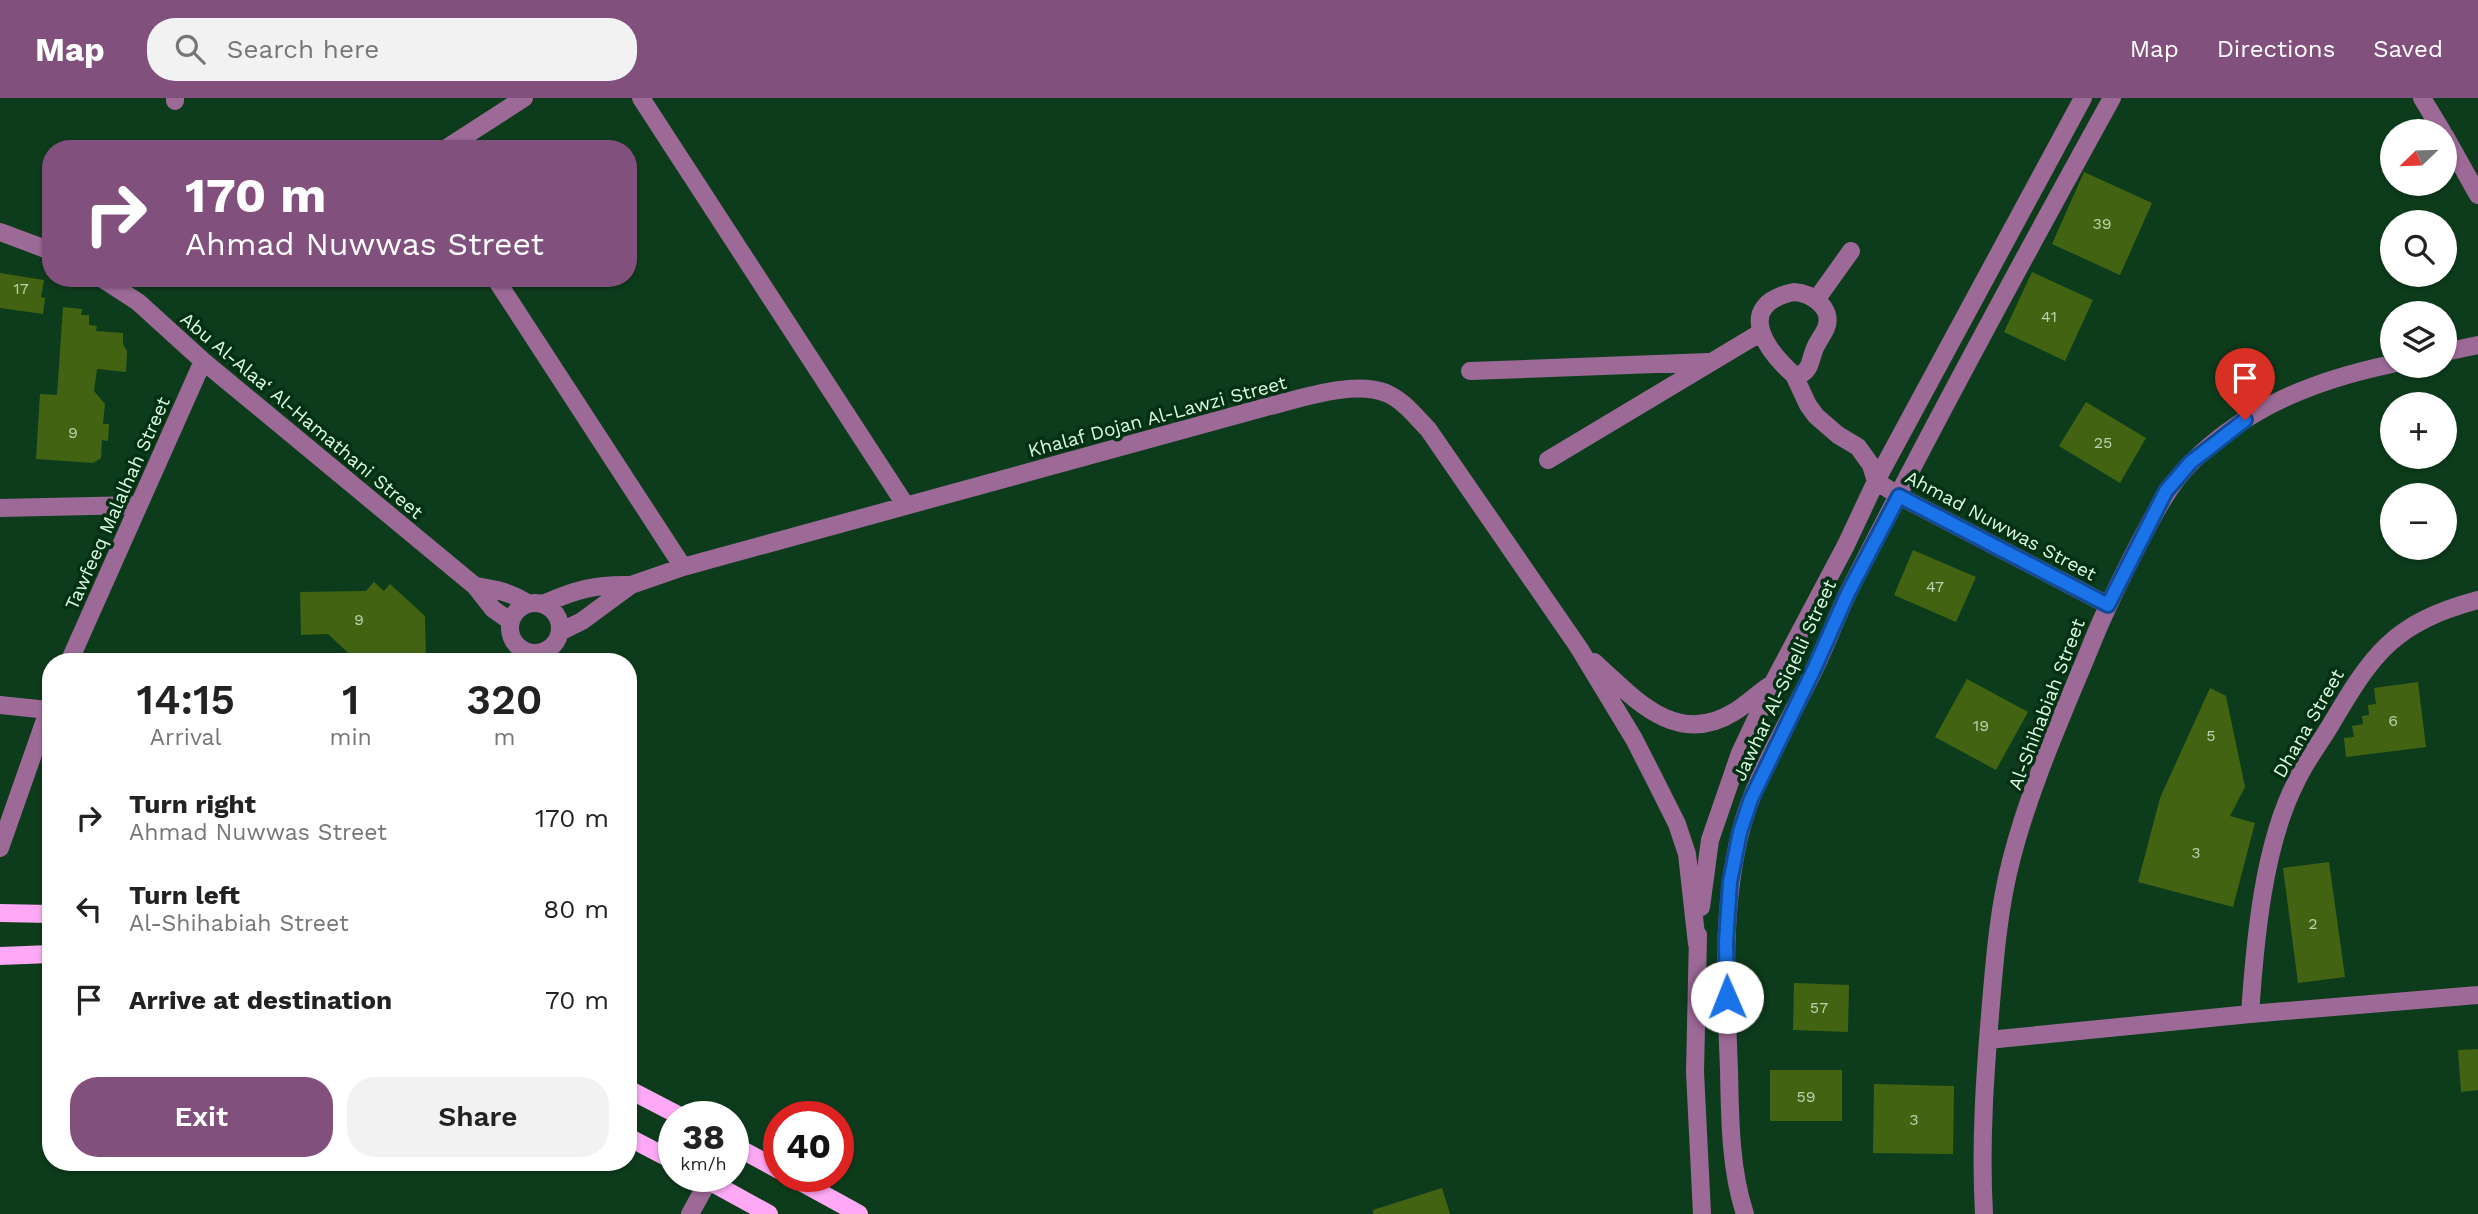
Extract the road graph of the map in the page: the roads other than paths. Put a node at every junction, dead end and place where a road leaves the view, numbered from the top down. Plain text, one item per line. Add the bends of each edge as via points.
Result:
1 (524, 98) edge
2 (641, 98) edge
3 (2083, 98) edge
4 (2112, 98) edge
5 (2422, 98) edge
6 (2435, 119) edge
7 (459, 140) edge
8 (2457, 157) edge
9 (2478, 195) edge
10 (0, 232) edge
11 (42, 248) edge
12 (1851, 251) dead end
13 (115, 287) edge
14 (501, 287) edge
15 (1816, 300) junction
16 (1760, 333) junction
17 (2478, 345) edge
18 (2457, 349) edge
19 (203, 361) junction
20 (1712, 362) junction
21 (2380, 367) edge
22 (1470, 371) dead end
23 (1794, 375) junction
24 (1548, 460) dead end
25 (1876, 481) junction
26 (1899, 496) junction
27 (137, 505) junction
28 (905, 506) junction
29 (0, 508) edge
30 (683, 566) junction
31 (631, 585) junction
32 (475, 586) junction
33 (2478, 600) edge
34 (535, 603) junction
35 (2108, 605) junction
36 (510, 621) junction
37 (558, 636) junction
38 (1579, 648) junction
39 (73, 653) edge
40 (524, 653) edge
41 (533, 653) edge
42 (560, 653) edge
43 (1773, 683) junction
44 (0, 705) edge
45 (42, 706) edge
46 (42, 726) edge
47 (0, 848) edge
48 (0, 913) edge
49 (42, 914) edge
50 (1697, 944) junction
51 (42, 954) edge
52 (0, 956) edge
53 (2478, 995) edge
54 (2250, 1014) junction
55 (1988, 1040) junction
56 (637, 1094) edge
57 (658, 1105) edge
58 (637, 1142) edge
59 (658, 1153) edge
60 (700, 1192) edge
61 (732, 1192) edge
62 (819, 1192) edge
63 (690, 1214) edge
64 (769, 1214) edge
65 (859, 1214) edge
66 (1702, 1214) edge
67 (1745, 1214) edge
68 (1984, 1214) edge

1 - 7 street
2 - 28 street
3 - 25 street, Jawhar Al-Siqelli Street
4 - 26 street, Jawhar Al-Siqelli Street
5 - 6 street
8 - 9 street
10 - 11 street
12 - 15 street
13 - 19 street, Abu Al-Alaa‘ Al-Hamathani Street
14 - 30 street
15 - 16 street via 1802,292 1778,297 1765,308
15 - 23 street via 1825,312 1827,327 1807,371
16 - 20 street
16 - 23 street
17 - 18 street
19 - 27 street, Tawfeeq Malalhah Street
19 - 32 street, Abu Al-Alaa‘ Al-Hamathani Street
20 - 22 street
20 - 24 street
21 - 35 street, Al-Shihabiah Street via 2316,383 2282,398 2201,454 2166,491
23 - 25 street via 1808,405 1826,427 1865,453
25 - 26 street, Ahmad Nuwwas Street
25 - 43 street, Jawhar Al-Siqelli Street
26 - 35 street, Ahmad Nuwwas Street
26 - 67 street, Jawhar Al-Siqelli Street via 1751,799 1734,861 1726,942 1727,1024 1731,1122
27 - 29 street
27 - 39 street, Tawfeeq Malalhah Street
28 - 30 street, Khalaf Dojan Al-Lawzi Street
28 - 38 street, Khalaf Dojan Al-Lawzi Street via 1266,407 1366,388 1407,407 1428,429
30 - 31 street, Khalaf Dojan Al-Lawzi Street
31 - 34 street, Khalaf Dojan Al-Lawzi Street via 586,587
31 - 37 street, Khalaf Dojan Al-Lawzi Street
32 - 34 street, Abu Al-Alaa‘ Al-Hamathani Street
32 - 36 street, Abu Al-Alaa‘ Al-Hamathani Street via 493,609
33 - 54 street, Dhana Street via 2426,618 2396,635 2359,677 2296,781 2278,828 2265,886
34 - 36 street via 519,607
34 - 37 street via 557,614
35 - 55 street, Al-Shihabiah Street via 2036,781 2011,862 1996,947
36 - 40 street via 512,639
37 - 41 street via 542,652
37 - 42 street
38 - 43 street, Khalaf Dojan Al-Lawzi Street via 1646,709 1681,723 1703,723 1733,713
38 - 50 street, Khalaf Dojan Al-Lawzi Street via 1634,739 1677,824 1687,854
43 - 50 street, Jawhar Al-Siqelli Street via 1715,820
44 - 45 street
46 - 47 street
48 - 49 main road
50 - 66 street, Jawhar Al-Siqelli Street via 1695,1072
51 - 52 main road
53 - 54 street
54 - 55 street
55 - 68 street, Al-Shihabiah Street
56 - 57 main road
58 - 59 main road
60 - 63 street
61 - 64 main road
62 - 65 main road

